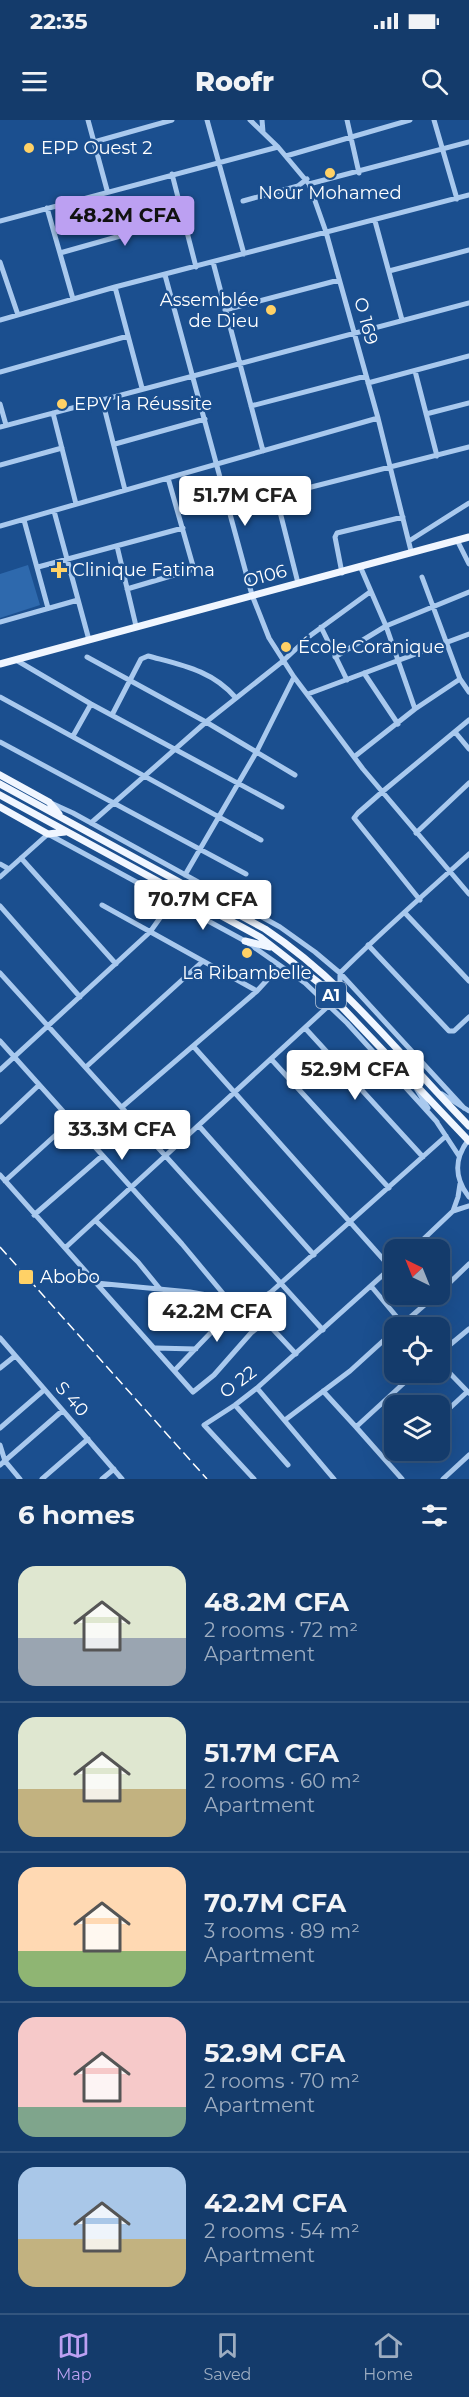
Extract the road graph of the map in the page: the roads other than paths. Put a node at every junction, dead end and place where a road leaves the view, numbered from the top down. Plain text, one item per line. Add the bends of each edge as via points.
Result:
1 (88, 120) edge
2 (172, 120) edge
3 (207, 120) edge
4 (250, 120) edge
5 (262, 120) edge
6 (347, 120) edge
7 (410, 120) edge
8 (434, 120) edge
9 (263, 132) junction
10 (352, 136) junction
11 (94, 142) junction
12 (469, 142) edge
13 (278, 147) junction
14 (441, 150) junction
15 (286, 156) junction
16 (220, 162) junction
17 (359, 172) junction
18 (172, 174) junction
19 (308, 182) junction
20 (107, 190) junction
21 (469, 195) edge
22 (457, 199) junction
23 (243, 201) dead end
24 (47, 208) junction
25 (184, 218) junction
26 (0, 221) edge
27 (375, 221) junction
28 (326, 234) junction
29 (469, 250) edge
30 (60, 253) junction
31 (244, 254) junction
32 (0, 262) edge
33 (213, 262) junction
34 (196, 267) junction
35 (389, 272) junction
36 (165, 275) junction
37 (339, 280) junction
38 (115, 287) junction
39 (73, 299) junction
40 (468, 305) edge
41 (225, 310) junction
42 (18, 315) junction
43 (0, 320) edge
44 (402, 320) junction
45 (353, 332) junction
46 (128, 336) junction
47 (469, 356) edge
48 (239, 363) junction
49 (415, 371) junction
50 (0, 372) edge
51 (193, 374) junction
52 (366, 376) junction
53 (368, 383) junction
54 (142, 388) junction
55 (102, 399) junction
56 (469, 403) edge
57 (0, 404) edge
58 (251, 406) junction
59 (53, 413) junction
60 (426, 414) junction
61 (378, 418) junction
62 (206, 419) junction
63 (3, 426) edge
64 (114, 444) junction
65 (469, 447) edge
66 (62, 448) junction
67 (263, 451) junction
68 (437, 456) junction
69 (216, 464) junction
70 (0, 465) edge
71 (391, 468) junction
72 (168, 478) junction
73 (125, 490) junction
74 (276, 496) junction
75 (469, 503) edge
76 (76, 504) junction
77 (54, 511) junction
78 (229, 511) junction
79 (403, 517) junction
80 (24, 520) junction
81 (0, 526) edge
82 (183, 528) junction
83 (469, 537) edge
84 (457, 540) junction
85 (409, 541) junction
86 (117, 546) junction
87 (411, 552) junction
88 (68, 559) junction
89 (469, 564) edge
90 (360, 566) junction
91 (38, 567) junction
92 (342, 573) junction
93 (422, 577) dead end
94 (298, 583) junction
95 (127, 589) junction
96 (370, 592) junction
97 (469, 592) edge
98 (252, 595) junction
99 (78, 600) junction
100 (433, 607) junction
101 (48, 608) junction
102 (0, 622) edge
103 (136, 626) junction
104 (386, 626) junction
105 (321, 627) junction
106 (469, 634) edge
107 (88, 640) junction
108 (447, 642) junction
109 (87, 657) dead end
110 (335, 657) junction
111 (16, 659) junction
112 (398, 660) junction
113 (283, 661) junction
114 (0, 664) edge
115 (364, 673) junction
116 (294, 677) junction
117 (460, 679) junction
118 (347, 680) junction
119 (129, 681) junction
120 (469, 692) edge
121 (308, 694) junction
122 (0, 697) edge
123 (236, 698) junction
124 (91, 704) junction
125 (415, 709) junction
126 (112, 715) junction
127 (469, 720) edge
128 (206, 722) junction
129 (398, 724) junction
130 (455, 732) junction
131 (72, 736) junction
132 (0, 742) edge
133 (469, 749) edge
134 (175, 750) junction
135 (257, 751) junction
136 (354, 757) junction
137 (0, 775) edge
138 (295, 775) dead end
139 (147, 776) junction
140 (237, 783) junction
141 (469, 783) edge
142 (0, 784) edge
143 (382, 792) junction
144 (0, 795) edge
145 (49, 802) junction
146 (114, 803) junction
147 (0, 807) edge
148 (282, 807) dead end
149 (219, 816) junction
150 (63, 818) junction
151 (91, 823) junction
152 (65, 832) junction
153 (416, 833) junction
154 (48, 834) junction
155 (261, 840) dead end
156 (201, 849) junction
157 (469, 854) edge
158 (21, 858) junction
159 (0, 864) edge
160 (9, 869) junction
161 (450, 871) junction
162 (246, 874) dead end
163 (185, 875) junction
164 (0, 877) edge
165 (469, 894) edge
166 (420, 900) junction
167 (172, 901) junction
168 (102, 905) dead end
169 (0, 906) edge
170 (405, 913) junction
171 (150, 932) junction
172 (245, 941) junction
173 (368, 945) junction
174 (276, 949) junction
175 (203, 961) junction
176 (116, 964) junction
177 (280, 966) junction
178 (0, 973) edge
179 (340, 973) junction
180 (469, 981) edge
181 (257, 991) junction
182 (345, 994) junction
183 (80, 997) junction
184 (336, 999) junction
185 (330, 1005) junction
186 (469, 1017) edge
187 (48, 1027) junction
188 (305, 1028) junction
189 (0, 1041) edge
190 (194, 1047) junction
191 (15, 1057) junction
192 (272, 1059) junction
193 (86, 1067) junction
194 (0, 1070) edge
195 (412, 1082) junction
196 (39, 1085) junction
197 (435, 1089) junction
198 (235, 1092) junction
199 (122, 1107) junction
200 (467, 1109) edge
201 (71, 1121) junction
202 (0, 1122) edge
203 (437, 1122) junction
204 (199, 1126) junction
205 (469, 1126) edge
206 (446, 1136) junction
207 (469, 1140) edge
208 (459, 1155) junction
209 (102, 1156) junction
210 (166, 1156) junction
211 (423, 1157) junction
212 (0, 1175) edge
213 (5, 1181) junction
214 (460, 1184) junction
215 (130, 1188) junction
216 (388, 1188) junction
217 (469, 1197) edge
218 (469, 1206) edge
219 (453, 1211) junction
220 (34, 1215) junction
221 (96, 1221) junction
222 (350, 1221) junction
223 (424, 1239) edge
224 (65, 1248) junction
225 (314, 1255) junction
226 (384, 1257) edge
227 (469, 1264) edge
228 (384, 1275) edge
229 (450, 1282) edge
230 (96, 1283) junction
231 (280, 1284) junction
232 (371, 1286) junction
233 (161, 1289) junction
234 (226, 1298) junction
235 (235, 1299) junction
236 (425, 1305) edge
237 (395, 1317) edge
238 (412, 1317) edge
239 (469, 1329) edge
240 (323, 1330) junction
241 (0, 1338) edge
242 (384, 1339) edge
243 (450, 1345) edge
244 (155, 1348) junction
245 (196, 1349) junction
246 (296, 1354) junction
247 (15, 1356) junction
248 (0, 1368) edge
249 (175, 1370) junction
250 (450, 1374) edge
251 (404, 1383) edge
252 (256, 1388) junction
253 (44, 1390) junction
254 (323, 1391) junction
255 (468, 1393) edge
256 (235, 1405) junction
257 (450, 1408) edge
258 (62, 1411) junction
259 (285, 1420) junction
260 (356, 1427) junction
261 (0, 1428) edge
262 (87, 1439) junction
263 (0, 1444) edge
264 (469, 1455) edge
265 (387, 1462) joint
266 (2, 1463) edge
267 (288, 1465) dead end
268 (114, 1469) junction
269 (20, 1479) edge
270 (42, 1479) edge
271 (102, 1479) edge
272 (122, 1479) edge
273 (254, 1479) edge
274 (334, 1479) edge
275 (402, 1479) edge
276 (443, 1479) edge

1 - 11 street
2 - 11 street
3 - 16 street
4 - 9 street, O 169
5 - 9 street
6 - 10 street
7 - 10 street
8 - 14 street
9 - 13 street, O 169
10 - 15 street
10 - 17 street
11 - 20 street
12 - 14 street
13 - 15 street, O 169
13 - 16 street
14 - 17 street
14 - 22 street
15 - 19 street, O 169
16 - 18 street
16 - 31 street
17 - 19 street
18 - 20 street
18 - 25 street
19 - 23 street
19 - 28 street, O 169
20 - 24 street
21 - 22 street
22 - 27 street
24 - 26 street
24 - 30 street
25 - 30 street
25 - 34 street
27 - 28 street
27 - 35 street
28 - 31 street
28 - 37 street, O 169
29 - 35 street
30 - 39 street
31 - 33 street
32 - 42 street
33 - 34 street
33 - 41 street
34 - 36 street
35 - 44 street
36 - 38 street
36 - 51 street
37 - 41 street
37 - 45 street, O 169
38 - 39 street
38 - 46 street
39 - 42 street
40 - 44 street
41 - 48 street
42 - 43 street
44 - 45 street
45 - 48 street
45 - 52 street, O 169
46 - 50 street
46 - 54 street
47 - 49 street
48 - 51 street
48 - 58 street
49 - 53 street
49 - 60 street
51 - 54 street
51 - 62 street
52 - 53 street, O 169
52 - 58 street
53 - 61 street, O 169
54 - 55 street
55 - 59 street
55 - 64 street
56 - 60 street
57 - 63 street
58 - 67 street
59 - 63 street
59 - 66 street
60 - 68 street
61 - 67 street
61 - 71 street, O 169
62 - 64 street
62 - 69 street
64 - 73 street
65 - 68 street
66 - 70 street
66 - 76 street
67 - 69 street
68 - 71 street
69 - 72 street
69 - 78 street
71 - 74 street
71 - 79 street, O 169
72 - 73 street
72 - 82 street
73 - 76 street
74 - 78 street
74 - 94 street
75 - 85 street
76 - 77 street
77 - 80 street
77 - 88 street
78 - 98 street
79 - 85 street, O 169
79 - 92 street via 337,533
80 - 81 street
80 - 91 street
82 - 86 street
82 - 95 street via 192,570
83 - 84 main road, O106
84 - 87 main road, O106
84 - 89 street
85 - 87 street, O 169
86 - 88 street
86 - 95 street
87 - 90 main road, O106
88 - 91 street
88 - 99 street
90 - 92 main road, O106
90 - 96 street
91 - 101 street
92 - 94 main road, O106
93 - 100 street
94 - 98 main road, O106
95 - 103 street
96 - 104 street
96 - 105 street
97 - 100 street
98 - 103 main road, O106
98 - 113 street
99 - 101 street
99 - 107 street
100 - 104 street
100 - 108 street
101 - 102 street
103 - 107 main road, O106
104 - 110 street
104 - 112 street
105 - 110 street
105 - 113 street
106 - 108 street
107 - 111 main road, O106
108 - 112 street
108 - 117 street
109 - 119 street
110 - 118 street
111 - 114 main road, O106
111 - 124 street
112 - 115 street
112 - 125 street
113 - 116 street
113 - 123 street
115 - 118 street
115 - 129 street
116 - 121 street
116 - 135 street
117 - 120 street
117 - 125 street
118 - 121 street
119 - 123 street via 141,659 148,656 211,675
119 - 126 street
119 - 128 street
121 - 136 street
122 - 131 street
123 - 128 street
124 - 126 street
124 - 131 street
125 - 129 street
126 - 134 street
127 - 130 street
128 - 134 street
128 - 135 street
129 - 136 street
130 - 133 street
130 - 143 street
131 - 139 street
132 - 146 street
134 - 139 street
134 - 140 street
135 - 138 street
135 - 140 street
136 - 143 street
137 - 145 main road
139 - 146 street
139 - 149 street
140 - 148 street
140 - 149 street
141 - 153 street
142 - 150 main road, A1
143 - 153 street
143 - 166 street via 354,819
144 - 152 main road, A1
145 - 150 main road
145 - 151 street
146 - 151 street
146 - 156 street
147 - 154 main road
149 - 155 street
149 - 156 street
150 - 182 main road, A1 via 265,929 296,950
151 - 163 street
152 - 154 main road
152 - 174 main road, A1
153 - 161 street
154 - 158 street
154 - 167 street
156 - 162 street
156 - 163 street
157 - 161 street
158 - 160 street
158 - 176 street
159 - 160 street
160 - 164 street
161 - 165 street
161 - 166 street
163 - 179 street via 280,927
166 - 170 street
167 - 171 street
167 - 172 street
168 - 171 street
169 - 183 street
170 - 173 street
170 - 180 street
171 - 175 street
171 - 176 street
172 - 174 main road
172 - 177 street
173 - 179 street
173 - 186 street via 449,1031
174 - 184 main road, A1
175 - 181 street
175 - 193 street
176 - 183 street
177 - 181 street
177 - 185 street
178 - 187 street
179 - 182 street
179 - 200 street
181 - 190 street
182 - 197 main road, A1
183 - 187 street
184 - 185 street
184 - 195 main road, A1
185 - 188 street
185 - 203 street
187 - 191 street
187 - 193 street
188 - 192 street
188 - 211 street
189 - 191 street
190 - 198 street
190 - 199 street
191 - 194 street
191 - 196 street
192 - 198 street
192 - 216 street
193 - 199 street
195 - 203 street
195 - 207 main road, A1
196 - 201 street
196 - 202 street
197 - 200 street
197 - 205 main road, A1
198 - 204 street
198 - 222 street
199 - 210 street
201 - 209 street
201 - 213 street
203 - 206 street
204 - 210 street
204 - 225 street
206 - 208 street
206 - 211 street
207 - 208 street
208 - 214 street
209 - 215 street
209 - 220 street
210 - 215 street
210 - 231 street
211 - 216 street
212 - 213 street
213 - 220 street
214 - 217 street
214 - 219 street
215 - 221 street
215 - 234 street
216 - 222 street
218 - 219 street
219 - 223 street
220 - 224 street
221 - 224 street
221 - 233 street
222 - 225 street
222 - 226 street
224 - 230 street
225 - 231 street
227 - 229 street
228 - 232 street, O 22
230 - 233 street
230 - 244 street
231 - 235 street via 260,1299
231 - 240 street
232 - 237 street
232 - 240 street, O 22
233 - 234 street
234 - 235 street
235 - 245 street via 225,1318
236 - 238 street
239 - 243 street
240 - 246 street, O 22
241 - 247 street, S 40
242 - 254 street
244 - 245 street
244 - 249 street
245 - 249 street
246 - 249 street via 264,1323 193,1392
246 - 252 street, O 22
247 - 248 street
247 - 253 street, S 40
250 - 255 street
251 - 260 street
252 - 256 street, O 22
252 - 259 street
253 - 258 street, S 40
253 - 261 street
254 - 259 street
254 - 260 street
255 - 257 street
256 - 267 street
256 - 273 street, O 22 via 204,1425
258 - 262 street, S 40
258 - 266 street
259 - 274 street
260 - 265 street
262 - 268 street, S 40
262 - 270 street
263 - 266 street
264 - 276 street
265 - 275 street
266 - 269 street
268 - 271 street
268 - 272 street, S 40

